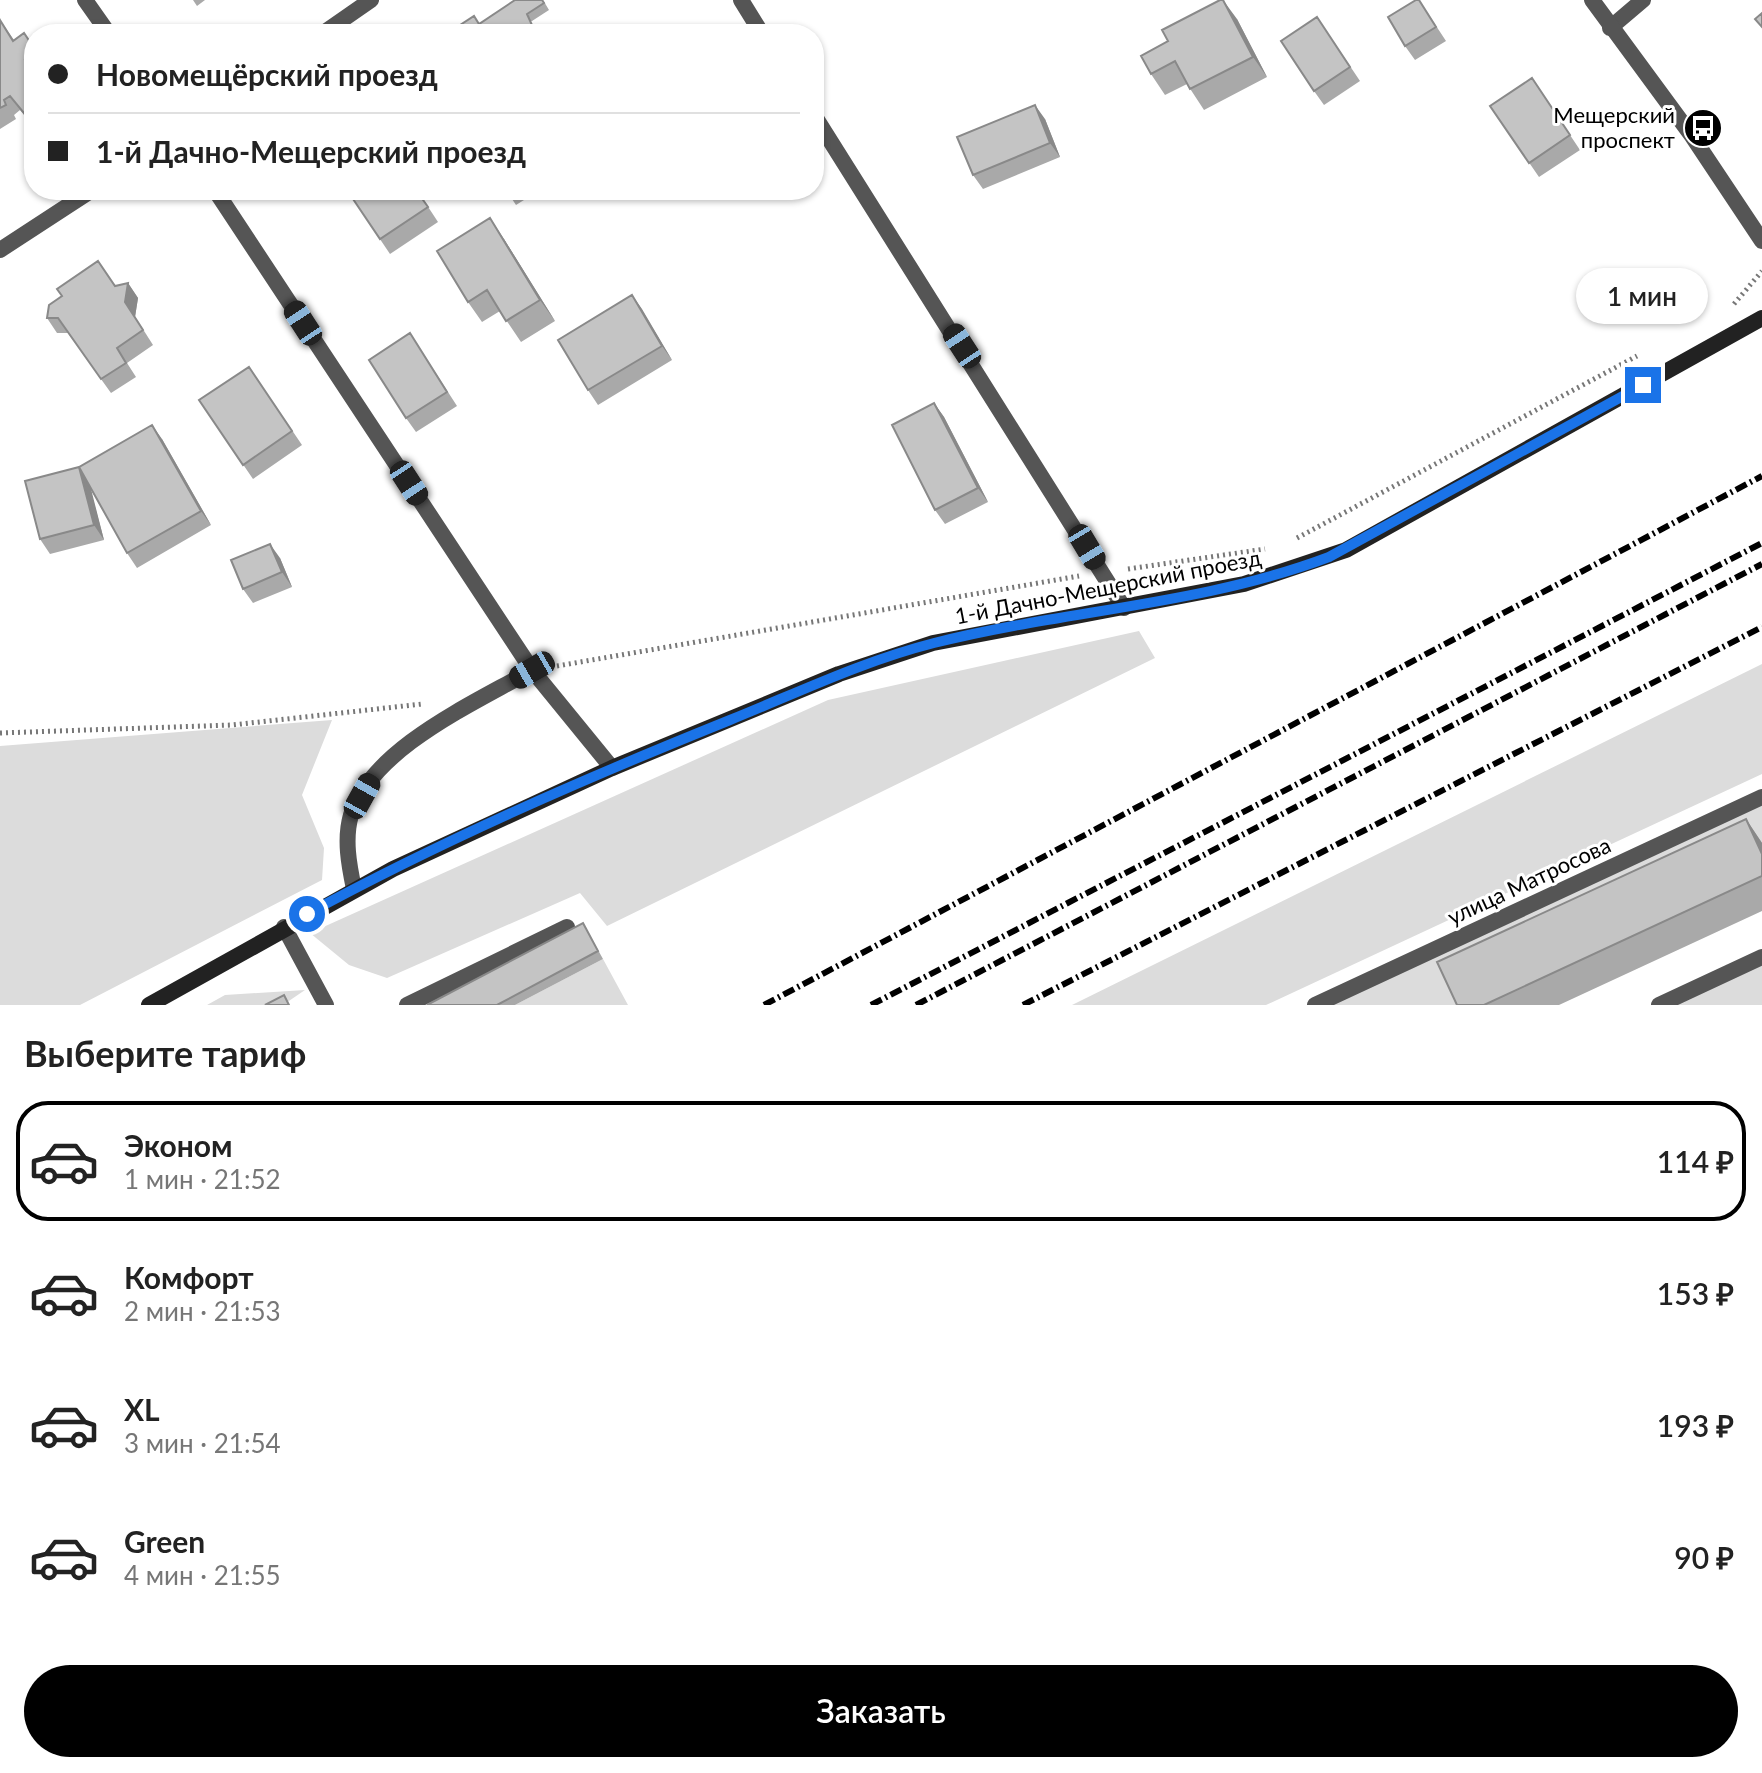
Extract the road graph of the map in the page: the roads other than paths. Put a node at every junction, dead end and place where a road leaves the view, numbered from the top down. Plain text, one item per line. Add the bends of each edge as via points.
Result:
1 (85, 0) edge
2 (371, 0) edge
3 (741, 0) edge
4 (1592, 0) edge
5 (1643, 0) edge
6 (102, 24) edge
7 (336, 24) edge
8 (756, 24) edge
9 (1610, 28) junction
10 (824, 131) edge
11 (77, 200) edge
12 (222, 200) edge
13 (1762, 241) edge
14 (0, 250) edge
15 (1762, 318) edge
16 (1124, 608) junction
17 (532, 670) junction
18 (612, 768) junction
19 (1762, 797) edge
20 (354, 889) junction
21 (284, 927) junction
22 (567, 927) edge
23 (1762, 957) edge
24 (149, 1005) edge
25 (326, 1005) edge
26 (407, 1005) edge
27 (1315, 1005) edge
28 (1659, 1005) edge

1 - 6 street
2 - 7 street
3 - 8 street
4 - 9 street
5 - 9 street
9 - 13 street via 1692,136
10 - 16 street
11 - 14 street
12 - 17 street
15 - 16 street, 1-й Дачно-Мещерский проезд via 1346,550 1278,575
16 - 18 street, 1-й Дачно-Мещерский проезд via 933,643 839,674
17 - 18 street
17 - 20 street via 421,734 372,778 351,815 347,850
18 - 20 street, 1-й Дачно-Мещерский проезд
19 - 27 street, улица Матросова
20 - 21 street, 1-й Дачно-Мещерский проезд
21 - 24 street, 1-й Дачно-Мещерский проезд
21 - 25 street
22 - 26 street
23 - 28 street

